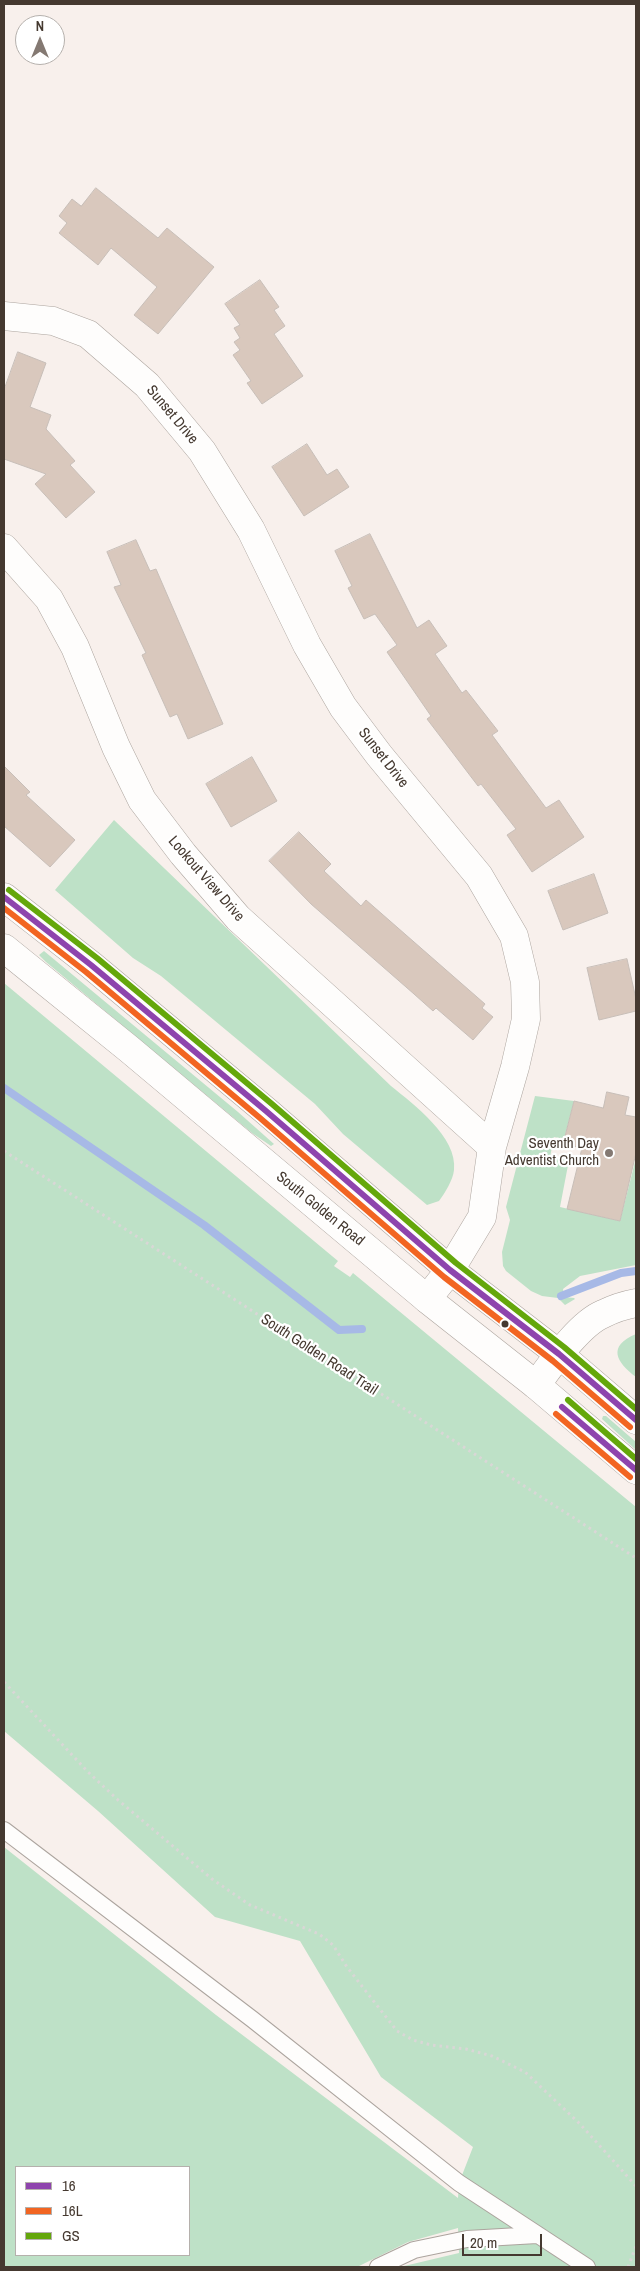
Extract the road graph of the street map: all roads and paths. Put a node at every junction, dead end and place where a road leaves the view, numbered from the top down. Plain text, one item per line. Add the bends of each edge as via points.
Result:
1 (4, 316) edge
2 (4, 548) edge
3 (4, 897) edge
4 (4, 948) edge
5 (492, 1147) junction
6 (4, 1151) edge
7 (450, 1270) junction
8 (427, 1299) junction
9 (636, 1303) edge
10 (560, 1354) junction
11 (536, 1385) junction
12 (636, 1420) edge
13 (636, 1470) edge
14 (636, 1558) edge
15 (4, 1682) edge
16 (4, 1830) edge
17 (636, 2186) edge
18 (537, 2235) junction
19 (636, 2246) edge
20 (378, 2267) edge
21 (587, 2267) edge
22 (628, 2267) edge

1 - 5 street, Sunset Drive via 53,321 88,334 147,385 202,451 246,522 307,645 344,707 479,876 498,906 514,936 525,982 526,1019
2 - 5 street, Lookout View Drive via 49,599 75,647 116,747 142,800 182,854 238,918
3 - 7 street via 91,965
4 - 8 street, South Golden Road
5 - 7 street, Sunset Drive via 482,1216
6 - 14 path, South Golden Road Trail
7 - 8 street, Sunset Drive
7 - 10 street
8 - 11 street, South Golden Road
9 - 10 street via 601,1314
10 - 11 street
10 - 12 street
11 - 13 street, South Golden Road
15 - 17 path via 112,1794 212,1880 250,1905 319,1934 333,1945 346,1967 398,2031 431,2045 492,2056 525,2072 580,2124
16 - 18 lane via 252,2019 459,2183
18 - 20 lane via 467,2239 432,2246 414,2250
18 - 21 lane
19 - 22 path

